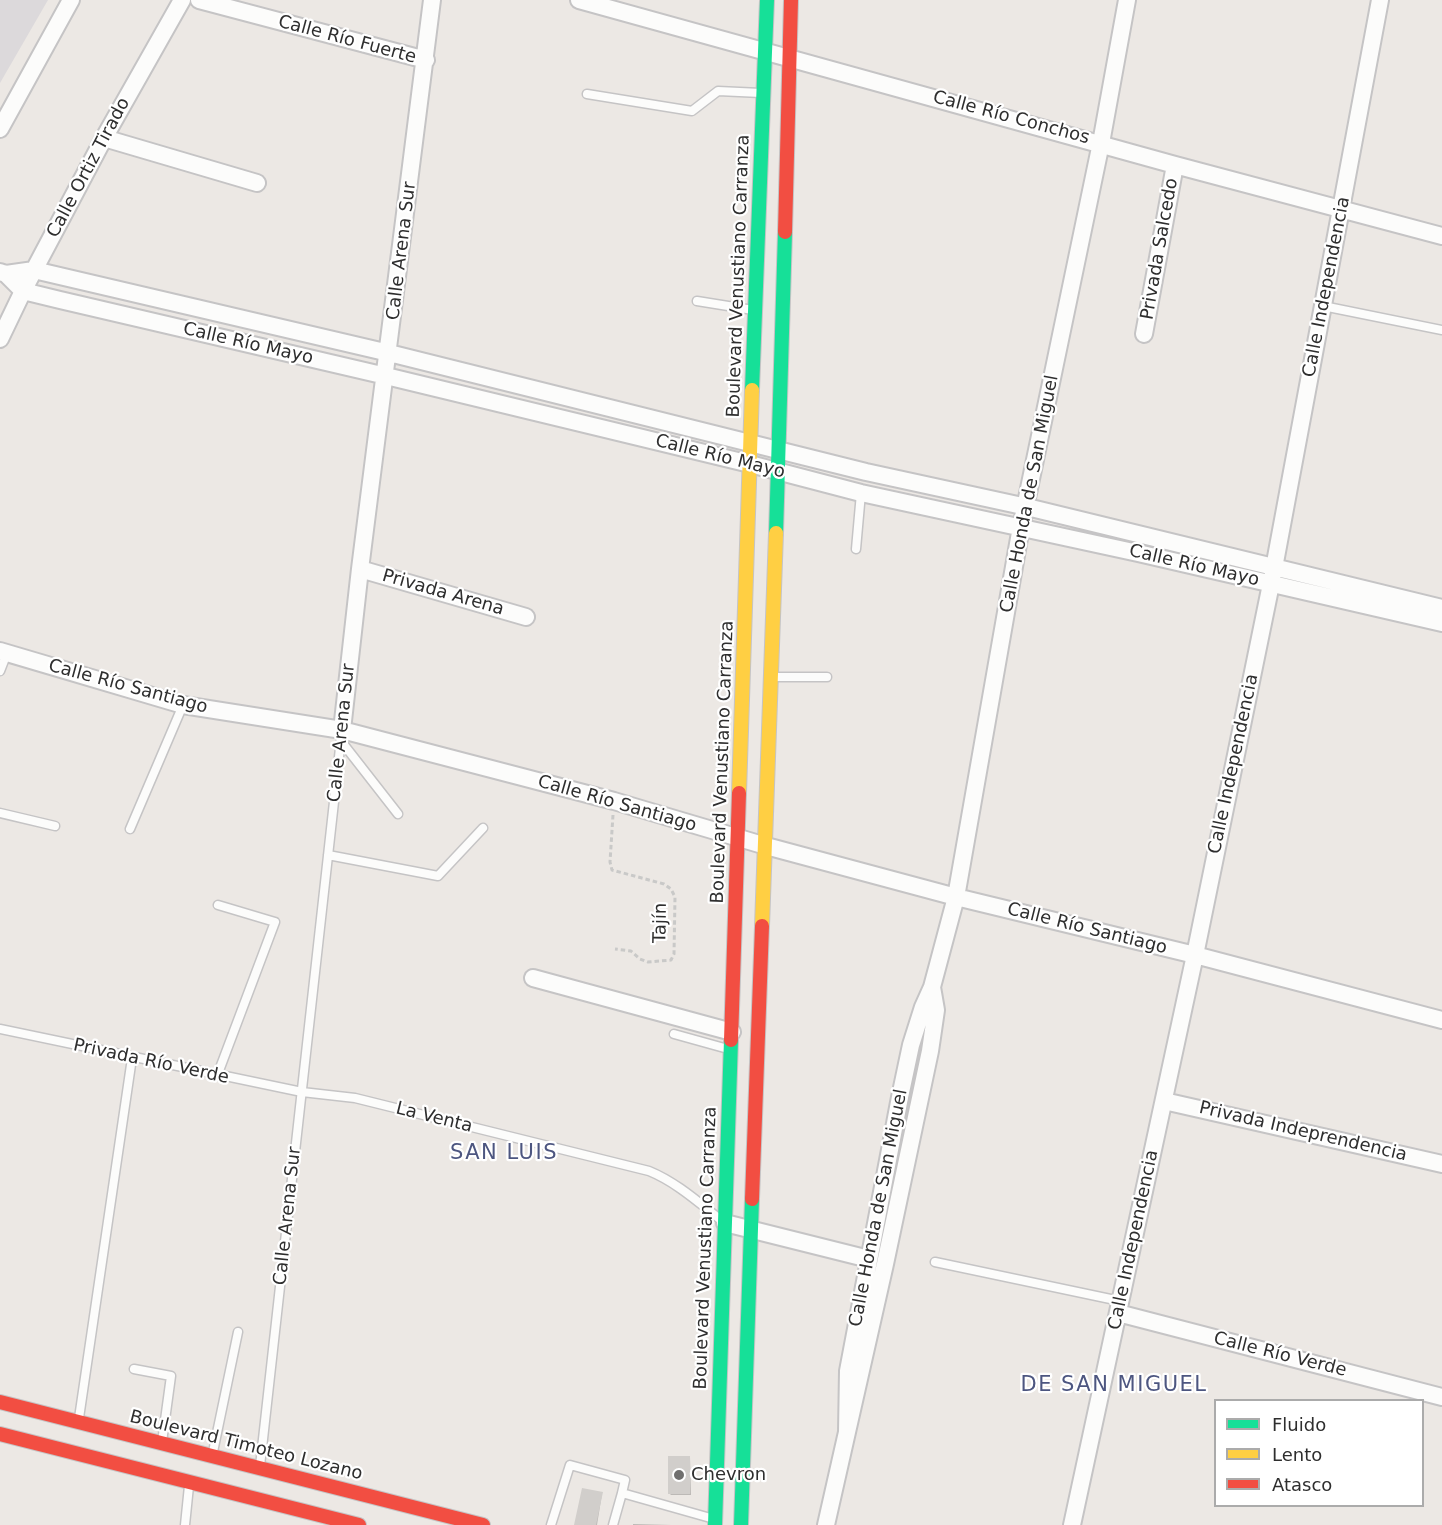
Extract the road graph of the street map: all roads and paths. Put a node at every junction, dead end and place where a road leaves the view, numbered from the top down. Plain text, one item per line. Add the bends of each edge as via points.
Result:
1 (70, 0) edge
2 (182, 0) edge
3 (199, 0) edge
4 (432, 0) edge
5 (579, 0) edge
6 (768, 0) edge
7 (790, 0) edge
8 (1127, 0) edge
9 (1380, 0) edge
10 (766, 51) junction
11 (789, 57) junction
12 (426, 60) junction
13 (587, 94) dead end
14 (764, 94) junction
15 (0, 129) edge
16 (104, 138) junction
17 (1101, 143) junction
18 (1175, 165) junction
19 (257, 183) dead end
20 (1342, 209) junction
21 (1442, 236) edge
22 (34, 270) junction
23 (3, 273) edge
24 (22, 291) junction
25 (697, 301) dead end
26 (1323, 306) junction
27 (756, 311) junction
28 (1442, 330) edge
29 (1144, 334) dead end
30 (0, 339) edge
31 (389, 353) junction
32 (386, 376) junction
33 (750, 442) junction
34 (779, 449) junction
35 (750, 464) junction
36 (778, 471) junction
37 (866, 472) junction
38 (861, 493) junction
39 (1027, 507) junction
40 (1022, 527) junction
41 (856, 549) dead end
42 (360, 569) junction
43 (1272, 576) junction
44 (1442, 608) edge
45 (526, 617) dead end
46 (1442, 623) edge
47 (3, 652) edge
48 (0, 671) edge
49 (771, 677) junction
50 (827, 677) dead end
51 (183, 705) junction
52 (342, 735) junction
53 (614, 801) junction
54 (0, 813) edge
55 (398, 814) dead end
56 (55, 826) dead end
57 (483, 828) dead end
58 (130, 829) dead end
59 (738, 838) junction
60 (766, 846) junction
61 (328, 855) junction
62 (956, 897) junction
63 (218, 905) dead end
64 (615, 949) dead end
65 (1195, 956) junction
66 (533, 978) dead end
67 (932, 987) junction
68 (1442, 1020) edge
69 (0, 1029) edge
70 (732, 1032) junction
71 (674, 1034) dead end
72 (731, 1050) junction
73 (132, 1058) junction
74 (217, 1076) junction
75 (302, 1092) junction
76 (1164, 1101) junction
77 (1442, 1164) edge
78 (725, 1223) junction
79 (752, 1229) junction
80 (869, 1259) junction
81 (934, 1262) dead end
82 (1119, 1307) junction
83 (238, 1332) dead end
84 (134, 1369) dead end
85 (1442, 1397) edge
86 (0, 1402) edge
87 (78, 1422) junction
88 (847, 1432) junction
89 (0, 1434) edge
90 (162, 1443) junction
91 (212, 1455) junction
92 (260, 1467) junction
93 (190, 1482) junction
94 (622, 1493) junction
95 (715, 1522) edge
96 (185, 1525) edge
97 (359, 1525) edge
98 (483, 1525) edge
99 (551, 1525) edge
100 (613, 1525) edge
101 (741, 1525) edge
102 (826, 1525) edge
103 (1072, 1525) edge

1 - 15 street
2 - 16 street, Calle Ortiz Tirado
3 - 12 street, Calle Río Fuerte
4 - 12 street, Calle Arena Sur
5 - 10 street, Calle Río Conchos
6 - 10 main road, Boulevard Venustiano Carranza
7 - 11 main road
8 - 17 street, Calle Honda de San Miguel
9 - 20 street, Calle Independencia
10 - 11 street, Calle Río Conchos
10 - 14 main road, Boulevard Venustiano Carranza
11 - 17 street, Calle Río Conchos
11 - 34 main road
12 - 31 street, Calle Arena Sur
13 - 14 lane via 692,111 718,91
14 - 27 main road, Boulevard Venustiano Carranza
16 - 19 street
16 - 22 street, Calle Ortiz Tirado
17 - 18 street, Calle Río Conchos
17 - 39 street, Calle Honda de San Miguel
18 - 20 street, Calle Río Conchos
18 - 29 street, Privada Salcedo
20 - 21 street, Calle Río Conchos
20 - 26 street, Calle Independencia
22 - 23 street, Calle Río Mayo
22 - 24 street, Calle Ortiz Tirado
22 - 31 street, Calle Río Mayo
23 - 24 street, Calle Río Mayo
24 - 30 street, Calle Ortiz Tirado
24 - 32 street, Calle Río Mayo
25 - 27 lane
26 - 28 lane
26 - 43 street, Calle Independencia
27 - 33 main road, Boulevard Venustiano Carranza
31 - 32 street, Calle Arena Sur
31 - 33 street, Calle Río Mayo
32 - 35 street, Calle Río Mayo
32 - 42 street, Calle Arena Sur
33 - 34 street, Calle Río Mayo
33 - 35 main road, Boulevard Venustiano Carranza
34 - 36 main road
34 - 37 street, Calle Río Mayo
35 - 36 street, Calle Río Mayo
35 - 59 main road, Boulevard Venustiano Carranza
36 - 38 street, Calle Río Mayo
36 - 49 main road
37 - 38 street
37 - 39 street, Calle Río Mayo
38 - 40 street, Calle Río Mayo
38 - 41 lane
39 - 40 street, Calle Honda de San Miguel
39 - 43 street, Calle Río Mayo
40 - 43 street, Calle Río Mayo
40 - 62 street, Calle Honda de San Miguel
42 - 45 street, Privada Arena
42 - 52 street, Calle Arena Sur
43 - 44 street, Calle Río Mayo
43 - 46 street, Calle Río Mayo
43 - 65 street, Calle Independencia
47 - 48 lane
47 - 51 street, Calle Río Santiago
49 - 50 lane
49 - 60 main road
51 - 52 street, Calle Río Santiago
51 - 58 lane
52 - 53 street, Calle Río Santiago
52 - 55 lane
52 - 61 lane, Calle Arena Sur
53 - 59 street, Calle Río Santiago
53 - 64 path, Tajín via 611,867 615,872 664,884 675,897 673,958 648,962 631,951
54 - 56 lane
57 - 61 lane via 438,876
59 - 60 street, Calle Río Santiago
59 - 70 main road, Boulevard Venustiano Carranza
60 - 62 street, Calle Río Santiago
60 - 79 main road
61 - 75 lane, Calle Arena Sur
62 - 65 street, Calle Río Santiago
62 - 67 street, Calle Honda de San Miguel
63 - 74 lane via 275,922
65 - 68 street, Calle Río Santiago
65 - 76 street, Calle Independencia
66 - 70 street
67 - 80 street, Calle Honda de San Miguel via 911,1045
67 - 88 street, Calle Honda de San Miguel via 936,1010 930,1051
69 - 73 lane, Privada Río Verde
70 - 72 main road, Boulevard Venustiano Carranza
71 - 72 lane
72 - 78 main road, Boulevard Venustiano Carranza
73 - 74 lane, Privada Río Verde
73 - 87 lane
74 - 75 lane, Privada Río Verde
75 - 78 lane, La Venta via 355,1098 649,1171 679,1186
75 - 92 lane, Calle Arena Sur
76 - 77 street, Privada Indeprendencia
76 - 82 street, Calle Independencia
78 - 79 street
78 - 95 main road, Boulevard Venustiano Carranza
79 - 80 street
79 - 101 main road
80 - 88 street, Calle Honda de San Miguel via 848,1371
81 - 82 lane
82 - 85 street, Calle Río Verde
82 - 103 street, Calle Independencia
83 - 91 lane
84 - 90 lane via 171,1376
86 - 87 main road, Boulevard Timoteo Lozano
87 - 90 main road, Boulevard Timoteo Lozano
88 - 102 street, Calle Honda de San Miguel
89 - 93 main road
90 - 91 main road, Boulevard Timoteo Lozano
91 - 92 main road, Boulevard Timoteo Lozano
92 - 98 main road, Boulevard Timoteo Lozano
93 - 96 lane
93 - 97 main road
94 - 95 lane
94 - 99 lane via 625,1479 570,1465
94 - 100 lane

